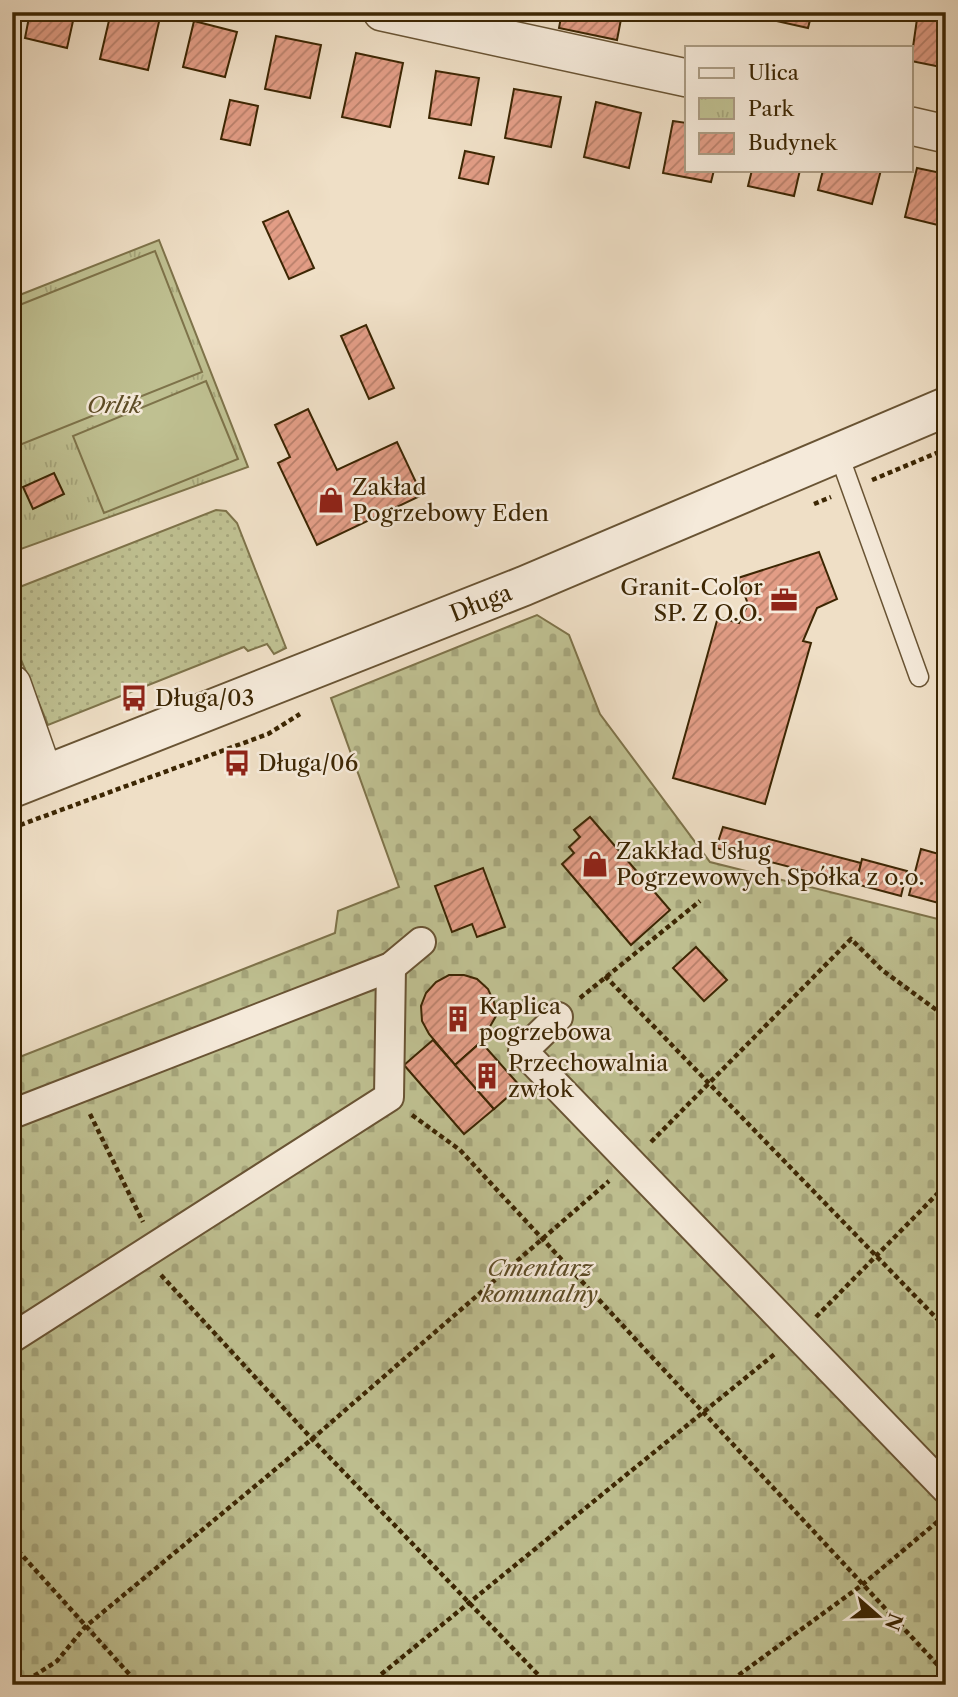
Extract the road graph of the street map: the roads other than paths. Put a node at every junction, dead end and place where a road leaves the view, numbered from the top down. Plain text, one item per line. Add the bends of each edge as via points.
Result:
1 (382, 12) edge
2 (685, 78) edge
3 (912, 126) edge
4 (946, 134) edge
5 (946, 408) edge
6 (838, 452) junction
7 (919, 677) dead end
8 (12, 684) edge
9 (28, 781) edge
10 (421, 942) dead end
11 (391, 967) junction
12 (558, 1017) road end
13 (12, 1114) edge
14 (12, 1338) edge
15 (946, 1489) edge

1 - 2 street
3 - 4 street
5 - 6 street, Długa
6 - 7 lane
6 - 9 street, Długa via 524,586
8 - 9 street
10 - 11 street
11 - 13 street
11 - 14 street via 389,1097
12 - 15 street via 523,1051

